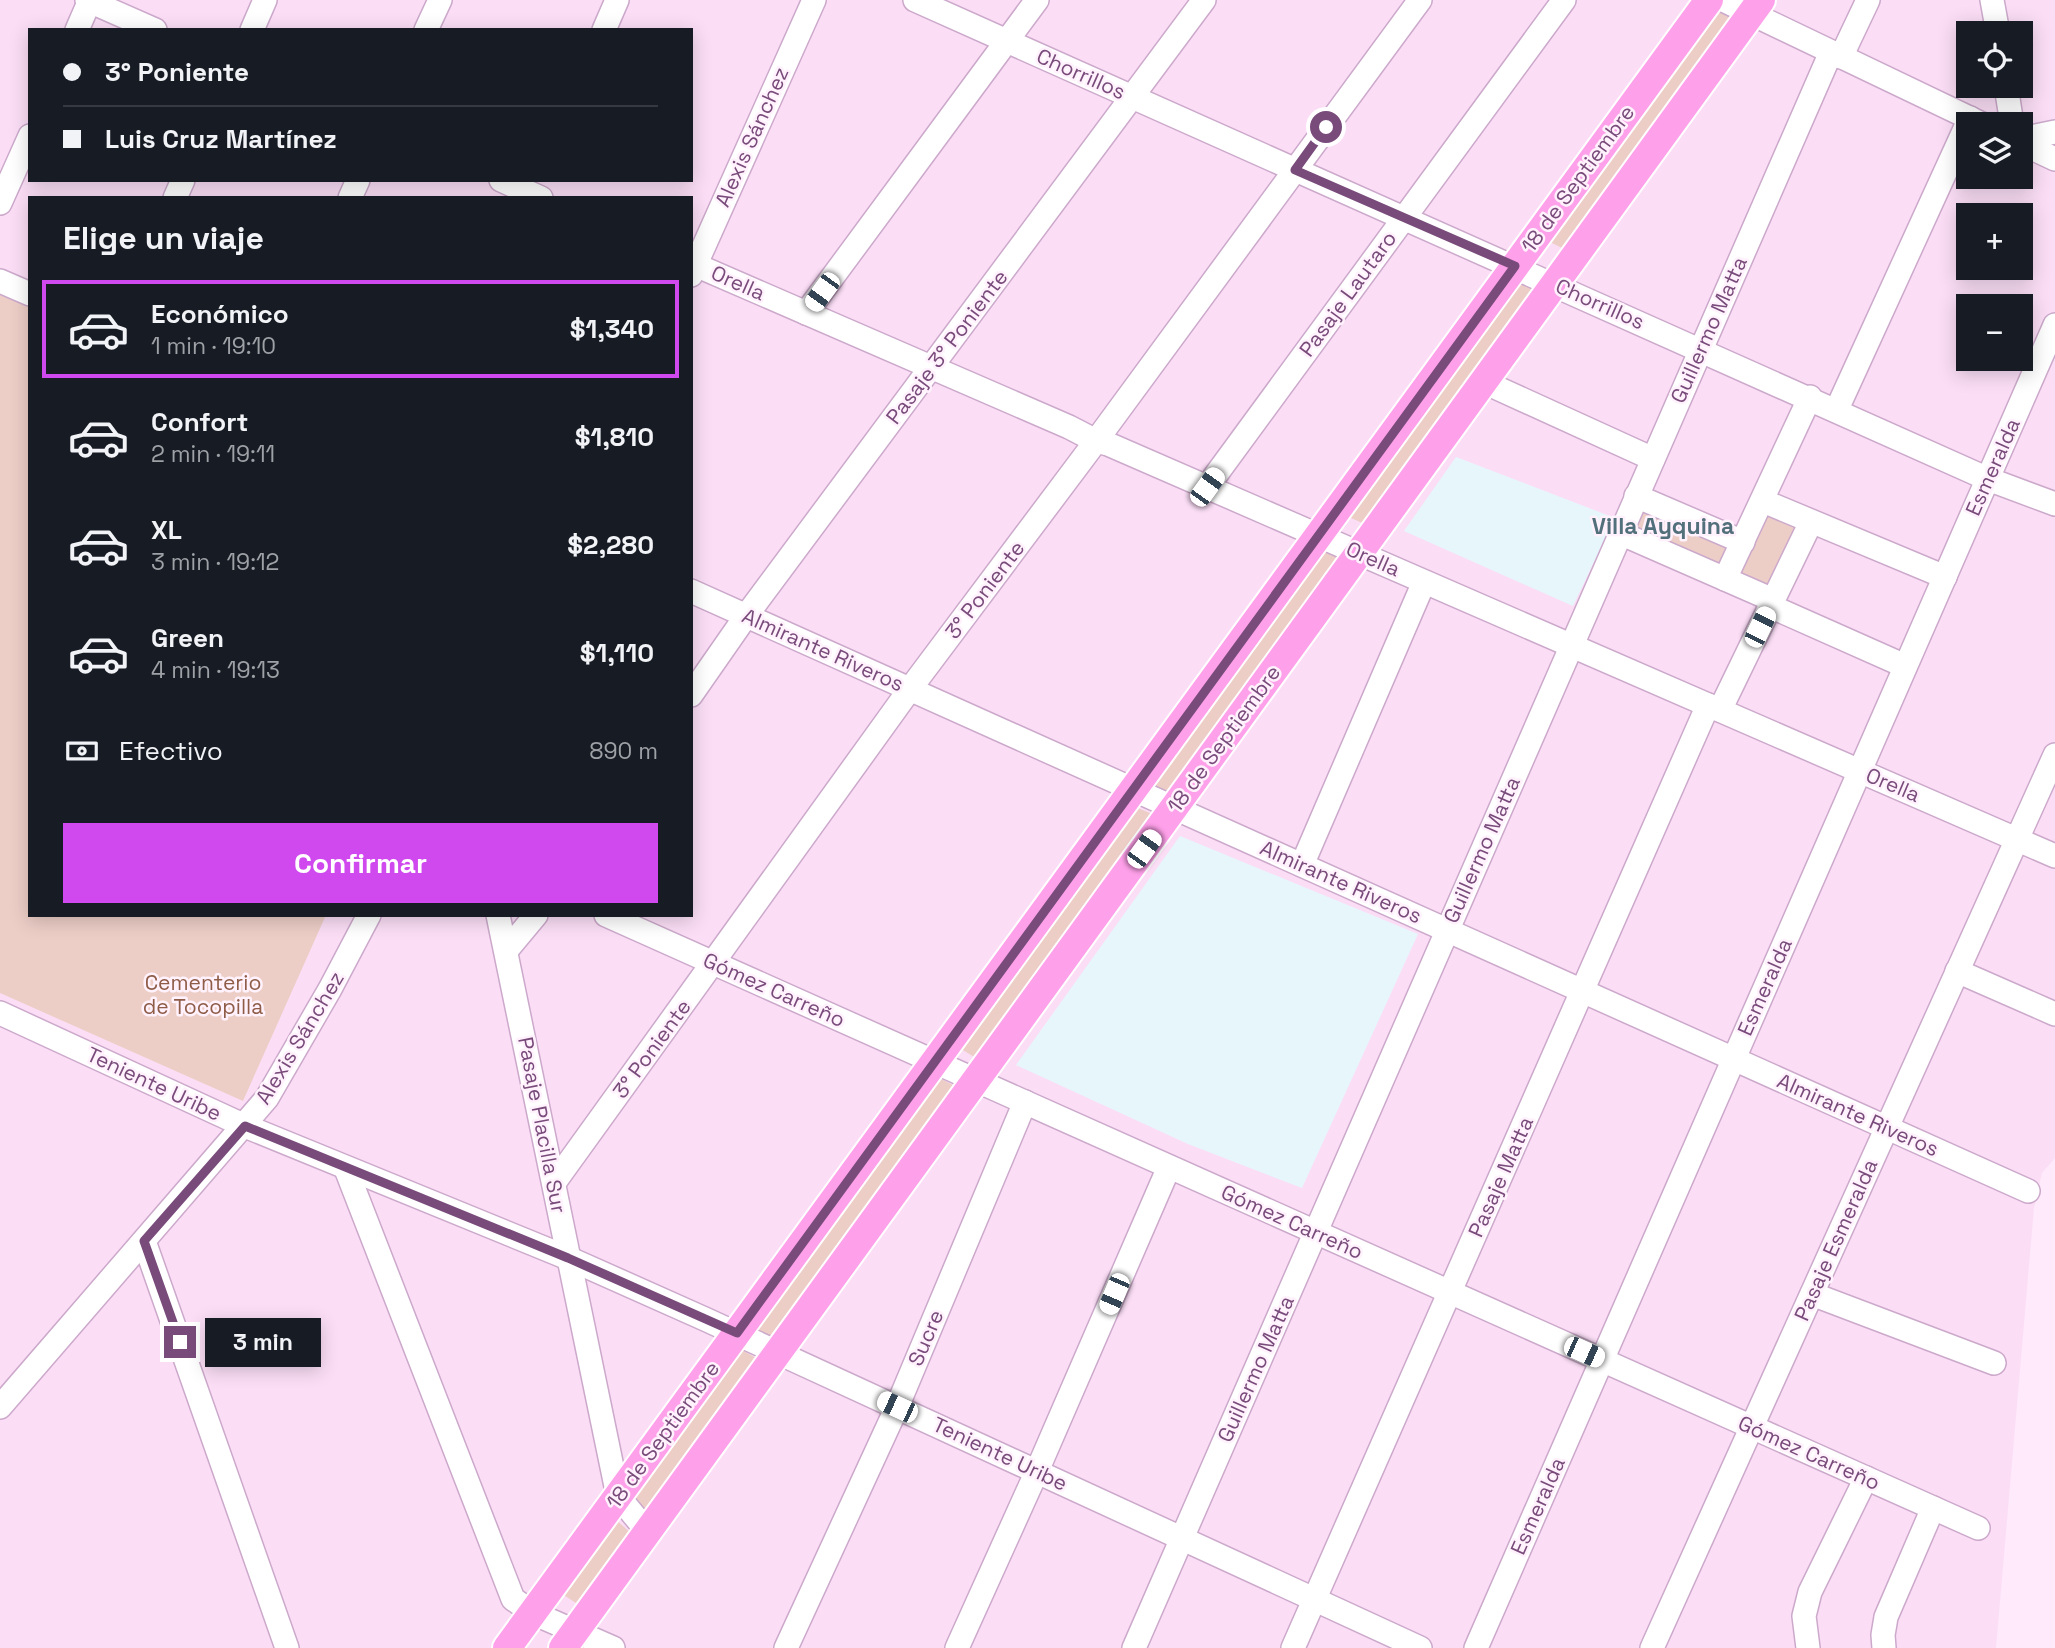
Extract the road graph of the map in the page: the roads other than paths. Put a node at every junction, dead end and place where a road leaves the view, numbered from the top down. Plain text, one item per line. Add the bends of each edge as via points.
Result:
1 (89, 0) edge
2 (265, 0) edge
3 (440, 0) edge
4 (617, 0) edge
5 (814, 0) edge
6 (915, 0) edge
7 (1037, 0) edge
8 (1205, 0) edge
9 (1419, 0) edge
10 (1563, 0) edge
11 (1709, 0) edge
12 (1723, 0) edge
13 (1868, 0) edge
14 (1992, 0) edge
15 (1756, 7) edge
16 (1995, 21) edge
17 (78, 28) edge
18 (151, 28) edge
19 (253, 28) edge
20 (427, 28) edge
21 (605, 28) edge
22 (1007, 41) junction
23 (1836, 54) junction
24 (1132, 97) junction
25 (1957, 112) edge
26 (2055, 132) edge
27 (2033, 138) edge
28 (28, 140) edge
29 (2033, 147) edge
30 (2055, 159) edge
31 (1956, 162) edge
32 (1295, 170) junction
33 (507, 182) edge
34 (535, 192) edge
35 (0, 202) edge
36 (1405, 217) junction
37 (1515, 266) junction
38 (693, 267) edge
39 (0, 281) edge
40 (1555, 284) junction
41 (28, 293) edge
42 (806, 313) junction
43 (2055, 325) edge
44 (1701, 349) junction
45 (932, 367) junction
46 (1484, 382) junction
47 (1810, 397) junction
48 (1837, 409) junction
49 (1096, 441) junction
50 (1653, 459) junction
51 (1988, 478) junction
52 (1207, 487) junction
53 (1636, 496) junction
54 (1763, 501) junction
55 (2055, 504) edge
56 (1811, 522) junction
57 (1620, 533) junction
58 (1319, 536) junction
59 (1743, 542) junction
60 (1360, 553) junction
61 (1945, 577) junction
62 (1725, 579) junction
63 (1424, 582) junction
64 (693, 592) edge
65 (1771, 603) junction
66 (746, 615) junction
67 (1571, 645) junction
68 (1905, 666) junction
69 (910, 690) junction
70 (693, 692) edge
71 (1714, 708) junction
72 (2055, 755) edge
73 (1860, 771) junction
74 (1132, 789) junction
75 (1173, 807) junction
76 (2017, 839) junction
77 (2055, 856) edge
78 (1302, 865) junction
79 (368, 917) edge
80 (498, 917) edge
81 (534, 917) edge
82 (610, 917) edge
83 (1447, 930) junction
84 (506, 951) junction
85 (714, 964) junction
86 (1957, 971) junction
87 (1583, 991) junction
88 (0, 1013) edge
89 (2055, 1014) edge
90 (1734, 1059) junction
91 (934, 1062) junction
92 (976, 1080) junction
93 (1025, 1102) junction
94 (245, 1126) junction
95 (1887, 1128) junction
96 (1169, 1167) junction
97 (346, 1169) junction
98 (554, 1182) junction
99 (2028, 1191) dead end
100 (1315, 1232) junction
101 (144, 1241) junction
102 (568, 1258) junction
103 (1450, 1292) junction
104 (1812, 1294) junction
105 (737, 1333) junction
106 (777, 1352) junction
107 (1602, 1360) junction
108 (1994, 1363) dead end
109 (0, 1407) edge
110 (897, 1407) junction
111 (1752, 1427) junction
112 (1037, 1471) junction
113 (1866, 1478) junction
114 (618, 1496) junction
115 (1933, 1508) junction
116 (1978, 1528) dead end
117 (647, 1531) junction
118 (1182, 1538) junction
119 (1314, 1599) junction
120 (533, 1612) junction
121 (569, 1639) edge
122 (287, 1648) edge
123 (507, 1648) edge
124 (612, 1648) edge
125 (786, 1648) edge
126 (957, 1648) edge
127 (1134, 1648) edge
128 (1293, 1648) edge
129 (1420, 1648) edge
130 (1476, 1648) edge
131 (1652, 1648) edge
132 (1808, 1648) edge
133 (1884, 1648) edge

1 - 17 street
1 - 18 street
2 - 19 street
3 - 20 street
4 - 21 street
5 - 38 street, Alexis Sánchez
6 - 22 street, Chorrillos
7 - 22 street
8 - 24 street, Pasaje 3° Poniente
9 - 32 street, 3° Poniente
10 - 36 street, Pasaje Lautaro
11 - 37 main road, 18 de Septiembre
12 - 15 street
13 - 23 street, Guillermo Matta
14 - 16 street
15 - 23 street
15 - 40 main road, 18 de Septiembre
22 - 24 street, Chorrillos
22 - 42 street
23 - 25 street
23 - 44 street, Guillermo Matta
24 - 32 street, Chorrillos
24 - 45 street, Pasaje 3° Poniente
26 - 27 street
28 - 35 street
29 - 30 street
31 - 48 street
32 - 36 street, Chorrillos
32 - 49 street, 3° Poniente
33 - 34 street
36 - 37 street, Chorrillos
36 - 52 street, Pasaje Lautaro
37 - 40 street, Chorrillos
37 - 58 main road, 18 de Septiembre
38 - 42 street, Orella
39 - 41 street
40 - 44 street, Chorrillos
40 - 46 main road, 18 de Septiembre
42 - 45 street, Orella
43 - 51 street, Esmeralda
44 - 47 street, Chorrillos
44 - 50 street, Guillermo Matta
45 - 49 street, Orella
45 - 66 street, Pasaje 3° Poniente
46 - 50 street
46 - 60 main road, 18 de Septiembre
47 - 48 street, Chorrillos
47 - 54 street
48 - 51 street, Chorrillos
49 - 52 street, Orella
49 - 69 street, 3° Poniente
50 - 53 street, Guillermo Matta
51 - 55 street, Chorrillos
51 - 61 street, Esmeralda
52 - 58 street, Orella
53 - 57 street, Guillermo Matta
53 - 59 street
54 - 56 street
54 - 59 street
56 - 61 street
56 - 65 street, Pasaje Matta
57 - 62 street
57 - 67 street, Guillermo Matta
58 - 60 street, Orella
58 - 74 main road, 18 de Septiembre
59 - 62 street
60 - 63 street, Orella
60 - 75 main road, 18 de Septiembre
61 - 68 street, Esmeralda
62 - 65 street
63 - 67 street, Orella
63 - 78 street
64 - 66 street, Almirante Riveros
65 - 68 street
65 - 71 street, Pasaje Matta
66 - 69 street, Almirante Riveros
66 - 70 street, Pasaje 3° Poniente
67 - 71 street, Orella
67 - 83 street, Guillermo Matta
68 - 73 street, Esmeralda
69 - 74 street, Almirante Riveros
69 - 85 street, 3° Poniente
71 - 73 street, Orella
71 - 87 street, Pasaje Matta
72 - 76 street, Pasaje Esmeralda
73 - 76 street, Orella
73 - 90 street, Esmeralda
74 - 75 street, Almirante Riveros
74 - 91 main road, 18 de Septiembre
75 - 78 street, Almirante Riveros
75 - 92 main road, 18 de Septiembre
76 - 77 street, Orella
76 - 86 street, Pasaje Esmeralda
78 - 83 street, Almirante Riveros
79 - 94 street, Alexis Sánchez via 267,1098
80 - 84 street, Pasaje Placilla Sur
81 - 84 street
82 - 85 street, Gómez Carreño
83 - 87 street, Almirante Riveros
83 - 100 street, Guillermo Matta
84 - 98 street, Pasaje Placilla Sur
85 - 91 street, Gómez Carreño
85 - 98 street, 3° Poniente
86 - 89 street
86 - 95 street, Pasaje Esmeralda
87 - 90 street, Almirante Riveros
87 - 103 street, Pasaje Matta
88 - 94 street, Teniente Uribe
90 - 95 street, Almirante Riveros
90 - 107 street, Esmeralda
91 - 92 street, Gómez Carreño
91 - 105 main road, 18 de Septiembre
92 - 93 street, Gómez Carreño
92 - 106 main road, 18 de Septiembre
93 - 96 street, Gómez Carreño
93 - 110 street, Sucre
94 - 97 street, Teniente Uribe
94 - 101 street, Alexis Sánchez
95 - 99 street, Almirante Riveros
95 - 104 street, Pasaje Esmeralda
96 - 100 street, Gómez Carreño
96 - 112 street
97 - 102 street, Teniente Uribe
97 - 120 street via 513,1599
98 - 102 street, Pasaje Placilla Sur
100 - 103 street, Gómez Carreño
100 - 118 street, Guillermo Matta
101 - 109 street, Alexis Sánchez
101 - 122 street
102 - 105 street, Teniente Uribe
102 - 114 street, Pasaje Placilla Sur
103 - 107 street, Gómez Carreño
103 - 119 street, Pasaje Matta
104 - 108 street
104 - 111 street, Pasaje Esmeralda
105 - 106 street, Teniente Uribe
105 - 114 main road, 18 de Septiembre
106 - 110 street, Teniente Uribe
106 - 117 main road, 18 de Septiembre
107 - 111 street, Gómez Carreño
107 - 130 street, Esmeralda
110 - 112 street, Teniente Uribe
110 - 125 street, Sucre
111 - 113 street, Gómez Carreño
111 - 131 street, Pasaje Esmeralda
112 - 118 street, Teniente Uribe
112 - 126 street
113 - 115 street, Gómez Carreño
113 - 132 street via 1810,1592 1804,1616
114 - 117 street, Pasaje Placilla Sur
114 - 120 main road, 18 de Septiembre
115 - 116 street, Gómez Carreño
115 - 133 street via 1886,1617
117 - 121 main road, 18 de Septiembre
118 - 119 street, Teniente Uribe
118 - 127 street, Guillermo Matta
119 - 128 street, Pasaje Matta
119 - 129 street, Teniente Uribe
120 - 121 street
120 - 123 main road, 18 de Septiembre
121 - 124 street

